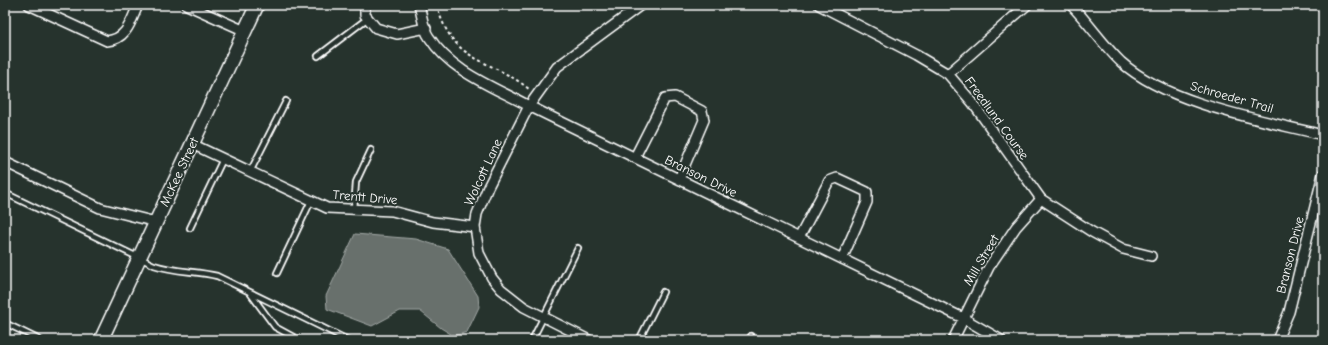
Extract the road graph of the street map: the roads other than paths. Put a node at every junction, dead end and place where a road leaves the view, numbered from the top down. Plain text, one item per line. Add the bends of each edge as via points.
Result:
1 (30, 5) edge
2 (138, 5) edge
3 (188, 5) edge
4 (257, 5) edge
5 (366, 5) edge
6 (419, 5) edge
7 (641, 5) edge
8 (819, 5) edge
9 (1027, 5) edge
10 (1071, 5) edge
11 (368, 18) junction
12 (426, 28) junction
13 (245, 31) junction
14 (318, 56) dead end
15 (948, 74) junction
16 (286, 101) dead end
17 (529, 106) junction
18 (1323, 135) edge
19 (192, 144) junction
20 (371, 150) dead end
21 (635, 158) junction
22 (223, 159) junction
23 (5, 162) edge
24 (250, 172) junction
25 (1323, 174) edge
26 (679, 179) junction
27 (5, 194) edge
28 (1041, 198) junction
29 (311, 201) junction
30 (354, 209) junction
31 (156, 222) junction
32 (475, 227) junction
33 (190, 228) dead end
34 (799, 238) junction
35 (578, 248) dead end
36 (1151, 256) dead end
37 (138, 258) junction
38 (842, 259) junction
39 (277, 273) dead end
40 (242, 288) junction
41 (663, 292) dead end
42 (544, 318) junction
43 (963, 318) junction
44 (5, 323) edge
45 (40, 340) edge
46 (101, 340) edge
47 (299, 340) edge
48 (348, 340) edge
49 (532, 340) edge
50 (589, 340) edge
51 (639, 340) edge
52 (953, 340) edge
53 (1001, 340) edge
54 (1277, 340) edge

1 - 2 street via 100,39 115,40 127,30
3 - 13 street
4 - 13 street, McKee Street
5 - 11 street via 365,15
6 - 12 street, Branson Drive
7 - 17 street, Wolcott Lane via 557,67
8 - 15 street, Freedlund Course
9 - 15 street
10 - 18 street, Schroeder Trail via 1121,62 1158,86 1208,106
11 - 12 street via 376,28 397,34
11 - 14 lane
12 - 17 street, Branson Drive via 428,36 446,58 465,72
13 - 19 street, McKee Street
15 - 28 street, Freedlund Course via 972,102
16 - 24 lane
17 - 21 street, Branson Drive
17 - 32 street, Wolcott Lane via 481,202
19 - 22 street, Trentt Drive
19 - 31 street, McKee Street
20 - 30 lane via 356,182
21 - 26 street, Branson Drive
21 - 26 street via 665,98 675,97 702,111 704,120
22 - 24 street, Trentt Drive
22 - 33 lane
23 - 31 street via 100,208
24 - 29 street, Trentt Drive
25 - 54 street, Branson Drive via 1289,312
26 - 34 street, Branson Drive
27 - 37 lane
28 - 36 street via 1123,249
28 - 43 street, Mill Street via 989,267
29 - 30 street, Trentt Drive via 327,208
29 - 39 lane
30 - 32 street, Trentt Drive via 392,211 433,222
31 - 37 street, McKee Street
32 - 42 street, Wolcott Lane via 479,253 492,278 512,298
34 - 38 street, Branson Drive
34 - 38 street via 829,181 838,178 867,192 867,202
35 - 42 lane
37 - 40 lane via 166,269 217,276
37 - 46 street, McKee Street
38 - 43 street, Branson Drive
40 - 47 lane via 258,302 275,327
40 - 48 lane
41 - 51 lane
42 - 49 lane
42 - 50 street, Wolcott Lane
43 - 52 street, Mill Street
43 - 53 street, Branson Drive
44 - 45 lane

